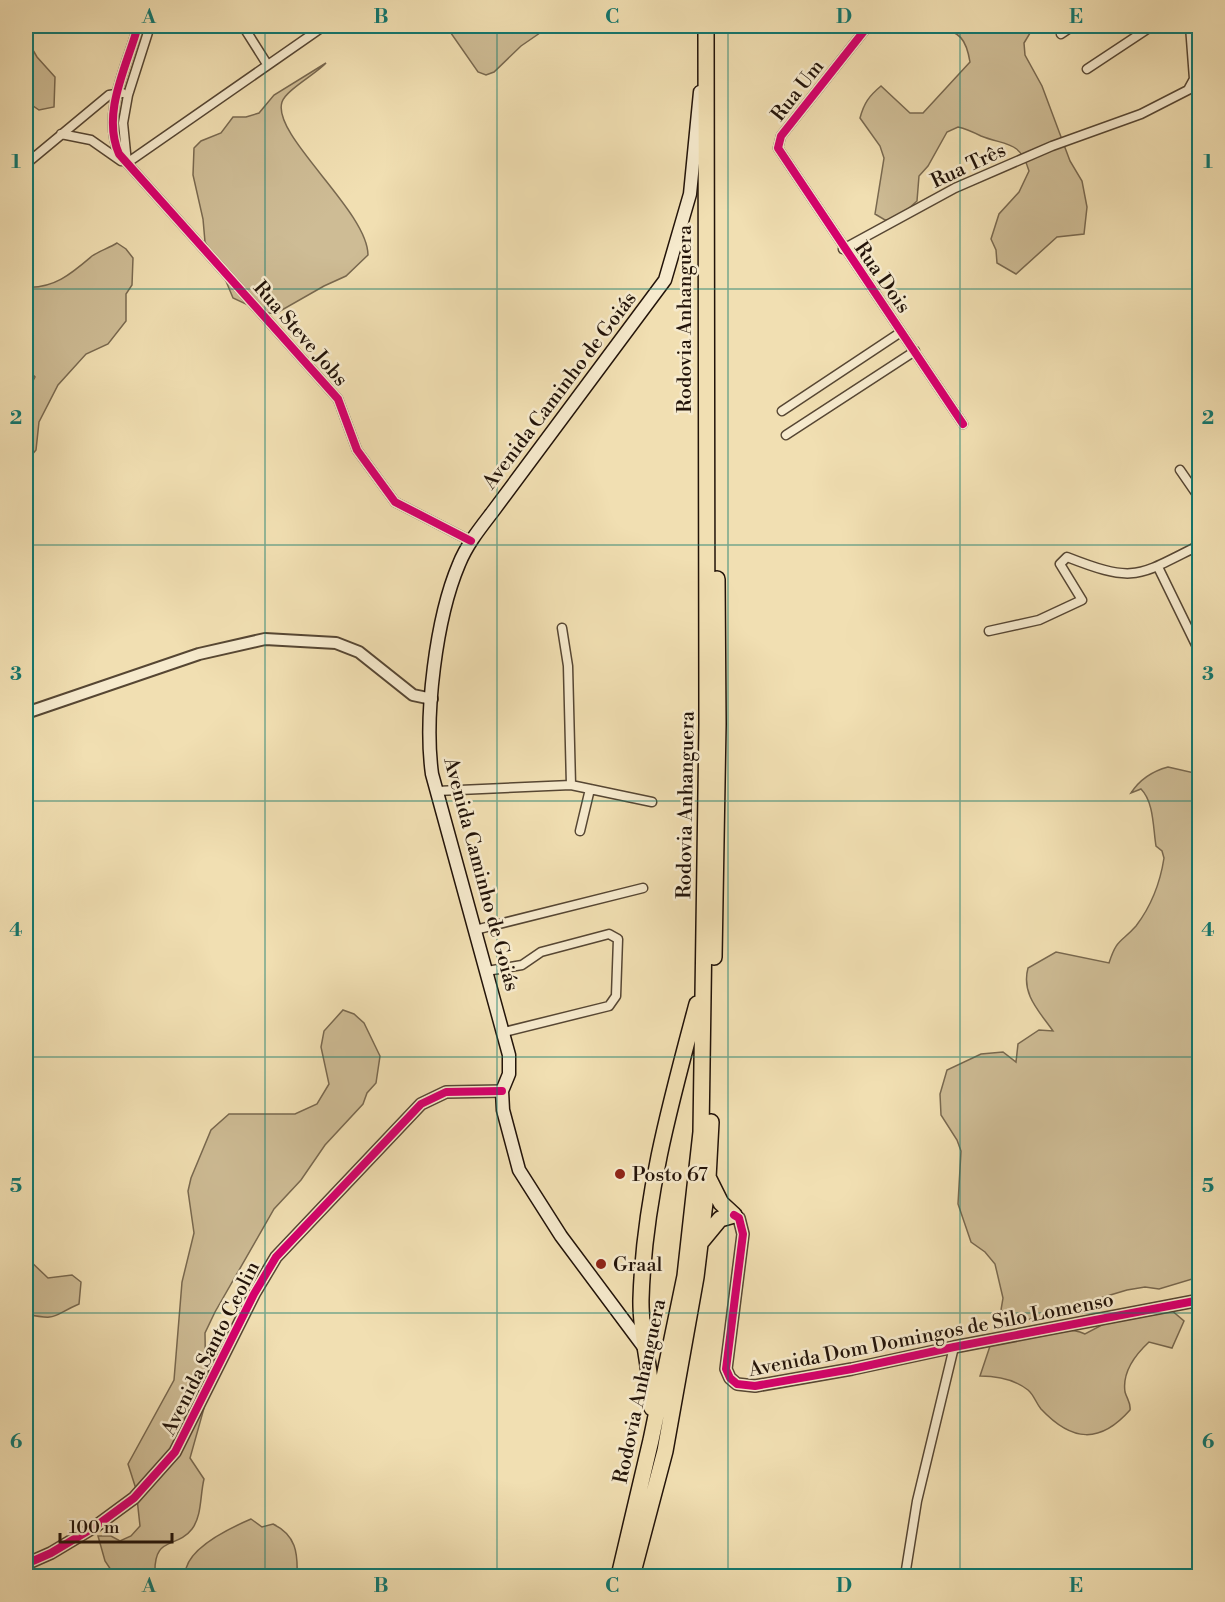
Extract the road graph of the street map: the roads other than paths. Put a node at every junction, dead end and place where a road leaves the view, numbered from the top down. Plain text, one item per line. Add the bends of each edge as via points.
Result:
1 (138, 26) edge
2 (150, 26) edge
3 (243, 26) edge
4 (324, 26) edge
5 (715, 26) edge
6 (868, 26) edge
7 (1074, 26) edge
8 (1152, 26) edge
9 (1190, 26) edge
10 (706, 33) edge
11 (1061, 34) dead end
12 (267, 64) junction
13 (1087, 69) dead end
14 (118, 91) junction
15 (129, 95) junction
16 (61, 134) junction
17 (778, 148) joint
18 (127, 163) junction
19 (26, 164) edge
20 (843, 249) junction
21 (901, 332) junction
22 (915, 351) junction
23 (782, 411) dead end
24 (963, 424) dead end
25 (786, 435) dead end
26 (1180, 470) dead end
27 (1200, 499) edge
28 (471, 541) junction
29 (1200, 545) edge
30 (1158, 567) junction
31 (562, 628) dead end
32 (989, 631) dead end
33 (1200, 653) edge
34 (432, 699) junction
35 (27, 708) edge
36 (571, 785) junction
37 (590, 789) junction
38 (437, 790) junction
39 (652, 802) dead end
40 (580, 831) dead end
41 (643, 888) dead end
42 (475, 930) junction
43 (487, 971) junction
44 (704, 981) junction
45 (504, 1032) junction
46 (502, 1091) junction
47 (708, 1178) junction
48 (734, 1215) junction
49 (701, 1243) junction
50 (1200, 1300) edge
51 (954, 1347) junction
52 (646, 1350) junction
53 (651, 1440) junction
54 (26, 1564) edge
55 (619, 1576) edge
56 (632, 1576) edge
57 (905, 1576) edge

1 - 14 street
2 - 15 street
3 - 12 street
4 - 12 street
5 - 47 highway, Rodovia Anhanguera via 718,724
6 - 17 street, Rua Um via 782,136
7 - 11 street
8 - 13 street
9 - 20 street, Rua Três via 1194,79 1188,90 1114,125 992,171
10 - 28 main road, Avenida Caminho de Goiás via 690,194 665,280
10 - 44 highway, Rodovia Anhanguera
12 - 18 street
14 - 15 street
14 - 16 street
14 - 18 street via 111,125 114,142
15 - 18 street via 123,123
16 - 18 street via 91,140
16 - 19 street
17 - 20 street, Rua Dois
18 - 28 street, Rua Steve Jobs via 338,399 357,450 395,502
20 - 21 street, Rua Dois
21 - 22 street, Rua Dois
21 - 23 street
22 - 24 street, Rua Dois
22 - 25 street
26 - 27 street
28 - 34 main road, Avenida Caminho de Goiás via 445,605
29 - 30 street
30 - 32 street via 1139,574 1114,574 1067,558 1060,564 1082,600 1039,620
30 - 33 street
31 - 36 street via 568,666
34 - 35 street via 413,695 359,651 336,643 265,639 199,654
34 - 38 main road, Avenida Caminho de Goiás via 430,758
36 - 37 street
36 - 38 street
37 - 39 street
37 - 40 street
38 - 42 main road, Avenida Caminho de Goiás
41 - 42 street
42 - 43 main road, Avenida Caminho de Goiás
43 - 45 main road, Avenida Caminho de Goiás
43 - 45 street via 522,965 541,952 609,934 618,939 614,1002
44 - 52 highway via 655,1169 641,1299
44 - 53 highway, Rodovia Anhanguera via 701,1132 685,1276
45 - 46 main road, Avenida Caminho de Goiás via 509,1074
46 - 52 main road, Avenida Caminho de Goiás via 503,1110 519,1170 548,1217
46 - 54 street, Avenida Santo Ceolin via 446,1092 421,1104 276,1257 175,1452 134,1498 96,1526
47 - 48 highway via 721,1203
47 - 49 highway, Rodovia Anhanguera
48 - 49 highway via 720,1219
48 - 51 street, Avenida Dom Domingos de Silo Lomenso via 741,1224 742,1258 726,1363 730,1378 737,1384 746,1387 852,1370
49 - 56 highway, Rodovia Anhanguera via 665,1451
50 - 51 street, Avenida Dom Domingos de Silo Lomenso
51 - 57 street via 917,1501
52 - 53 highway via 652,1393
53 - 55 highway, Rodovia Anhanguera

